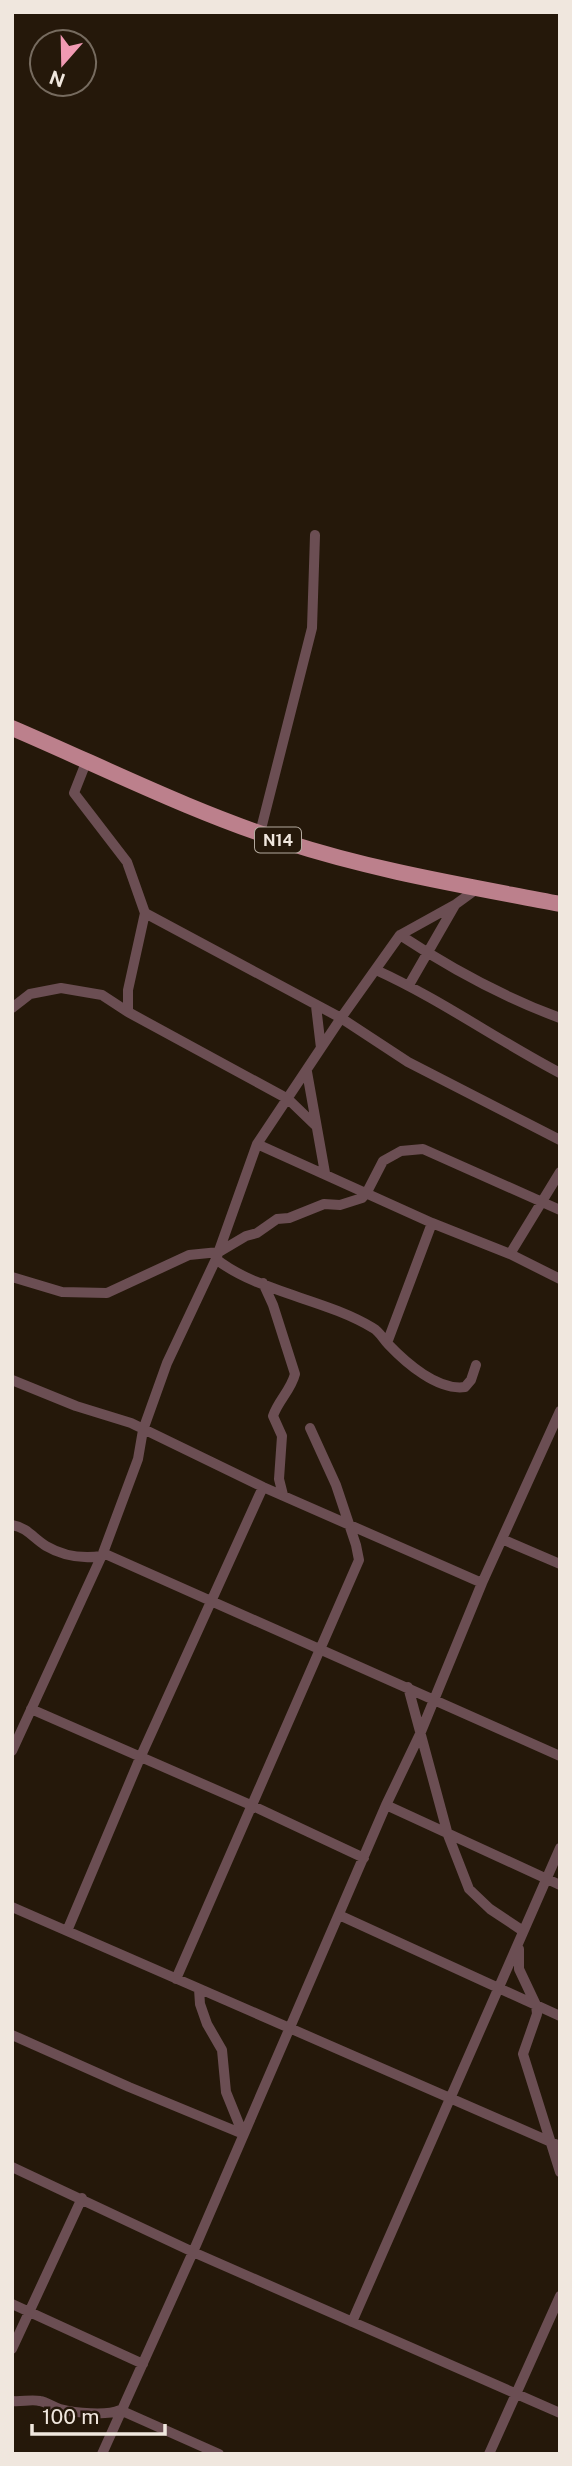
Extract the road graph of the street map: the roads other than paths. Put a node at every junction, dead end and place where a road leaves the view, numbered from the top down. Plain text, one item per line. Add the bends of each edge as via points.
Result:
1 (314, 535) dead end
2 (12, 728) edge
3 (87, 760) junction
4 (260, 833) junction
5 (479, 888) junction
6 (456, 904) junction
7 (560, 904) edge
8 (145, 913) junction
9 (400, 935) junction
10 (427, 953) junction
11 (376, 970) junction
12 (409, 985) junction
13 (316, 1006) junction
14 (12, 1008) edge
15 (128, 1012) junction
16 (341, 1018) junction
17 (560, 1018) edge
18 (321, 1049) junction
19 (307, 1072) junction
20 (560, 1073) edge
21 (288, 1099) junction
22 (315, 1125) junction
23 (560, 1140) edge
24 (257, 1144) junction
25 (560, 1172) edge
26 (325, 1173) junction
27 (367, 1192) junction
28 (542, 1202) junction
29 (560, 1210) edge
30 (432, 1223) junction
31 (510, 1254) junction
32 (217, 1255) junction
33 (12, 1277) edge
34 (560, 1279) edge
35 (263, 1283) junction
36 (387, 1343) junction
37 (476, 1365) dead end
38 (12, 1380) edge
39 (560, 1411) edge
40 (310, 1429) dead end
41 (144, 1430) junction
42 (556, 1431) edge
43 (263, 1487) junction
44 (283, 1495) junction
45 (348, 1524) junction
46 (12, 1525) edge
47 (504, 1540) junction
48 (102, 1555) junction
49 (560, 1564) edge
50 (482, 1583) junction
51 (211, 1600) junction
52 (320, 1649) junction
53 (408, 1687) junction
54 (434, 1699) junction
55 (31, 1709) junction
56 (420, 1734) junction
57 (12, 1751) edge
58 (560, 1756) edge
59 (140, 1758) junction
60 (386, 1805) junction
61 (253, 1806) junction
62 (448, 1835) junction
63 (560, 1847) edge
64 (364, 1858) junction
65 (546, 1879) junction
66 (560, 1885) edge
67 (12, 1907) edge
68 (339, 1915) junction
69 (67, 1931) junction
70 (522, 1935) junction
71 (176, 1979) junction
72 (199, 1989) junction
73 (498, 1989) junction
74 (536, 2005) junction
75 (560, 2016) edge
76 (289, 2029) junction
77 (12, 2035) edge
78 (449, 2097) junction
79 (243, 2134) junction
80 (556, 2145) edge
81 (12, 2167) edge
82 (560, 2172) edge
83 (82, 2198) junction
84 (194, 2252) junction
85 (560, 2296) edge
86 (12, 2304) edge
87 (29, 2312) junction
88 (352, 2322) junction
89 (12, 2350) edge
90 (143, 2364) junction
91 (514, 2394) junction
92 (12, 2401) edge
93 (120, 2410) junction
94 (560, 2413) edge
95 (102, 2454) edge
96 (219, 2454) edge
97 (489, 2454) edge

1 - 4 street via 312,628
2 - 3 main road, N14
3 - 4 main road, N14
3 - 8 street via 74,793 127,862
4 - 5 main road, N14 via 344,860
5 - 6 street
5 - 7 main road, N14
6 - 9 street
6 - 10 street
8 - 13 street
8 - 15 street via 128,990
9 - 10 street
9 - 11 street
10 - 12 street
10 - 17 street
11 - 12 street
11 - 16 street
12 - 20 street
13 - 16 street
13 - 18 street
14 - 15 street via 30,994 61,988 102,995
15 - 21 street
16 - 18 street
16 - 23 street via 408,1062
18 - 19 street
19 - 21 street
19 - 22 street
21 - 22 street
21 - 24 street
22 - 26 street
24 - 26 street
24 - 32 street
25 - 28 street
26 - 27 street
27 - 28 street via 383,1161 401,1151 423,1149
27 - 30 street
27 - 32 street via 340,1205 277,1219
28 - 29 street
28 - 31 street
30 - 31 street
30 - 36 street
31 - 34 street
32 - 33 street via 189,1255 107,1293 62,1292
32 - 35 street via 225,1266
32 - 41 street via 175,1345
35 - 36 street via 350,1315 377,1330
35 - 44 street via 295,1374 273,1416 282,1436 279,1479
36 - 37 street via 436,1383 453,1389 465,1387
38 - 41 street
39 - 42 street
40 - 45 street
41 - 43 street
41 - 48 street via 138,1459
42 - 47 street
43 - 44 street
43 - 51 street
44 - 45 street
45 - 50 street
45 - 52 street via 359,1560
46 - 48 street via 67,1555
47 - 49 street
47 - 50 street
48 - 51 street
48 - 55 street
50 - 54 street
51 - 52 street
51 - 59 street
52 - 53 street
52 - 61 street
53 - 54 street
53 - 56 street
54 - 56 street
54 - 58 street
55 - 57 street
55 - 59 street
56 - 60 street
56 - 62 street
59 - 61 street
59 - 69 street
60 - 62 street
60 - 64 street
61 - 64 street
61 - 71 street
62 - 65 street
62 - 70 street via 469,1889
63 - 65 street
64 - 68 street
65 - 66 street
65 - 70 street
67 - 69 street
68 - 73 street
68 - 76 street
69 - 71 street
70 - 73 street
70 - 74 street via 519,1969
71 - 72 street
72 - 76 street
72 - 79 street via 207,2024 222,2050 226,2092
73 - 74 street
73 - 78 street
74 - 75 street
74 - 80 street via 523,2054
76 - 78 street
76 - 79 street
77 - 79 street
78 - 80 street
78 - 88 street
79 - 84 street
80 - 82 street
81 - 83 street
83 - 84 street
83 - 87 street
84 - 88 street
84 - 90 street
85 - 91 street
86 - 87 street
87 - 89 street
87 - 90 street
88 - 91 street
90 - 93 street
91 - 94 street
91 - 97 street
92 - 93 street via 44,2401 64,2410 86,2412
93 - 95 street
93 - 96 street

